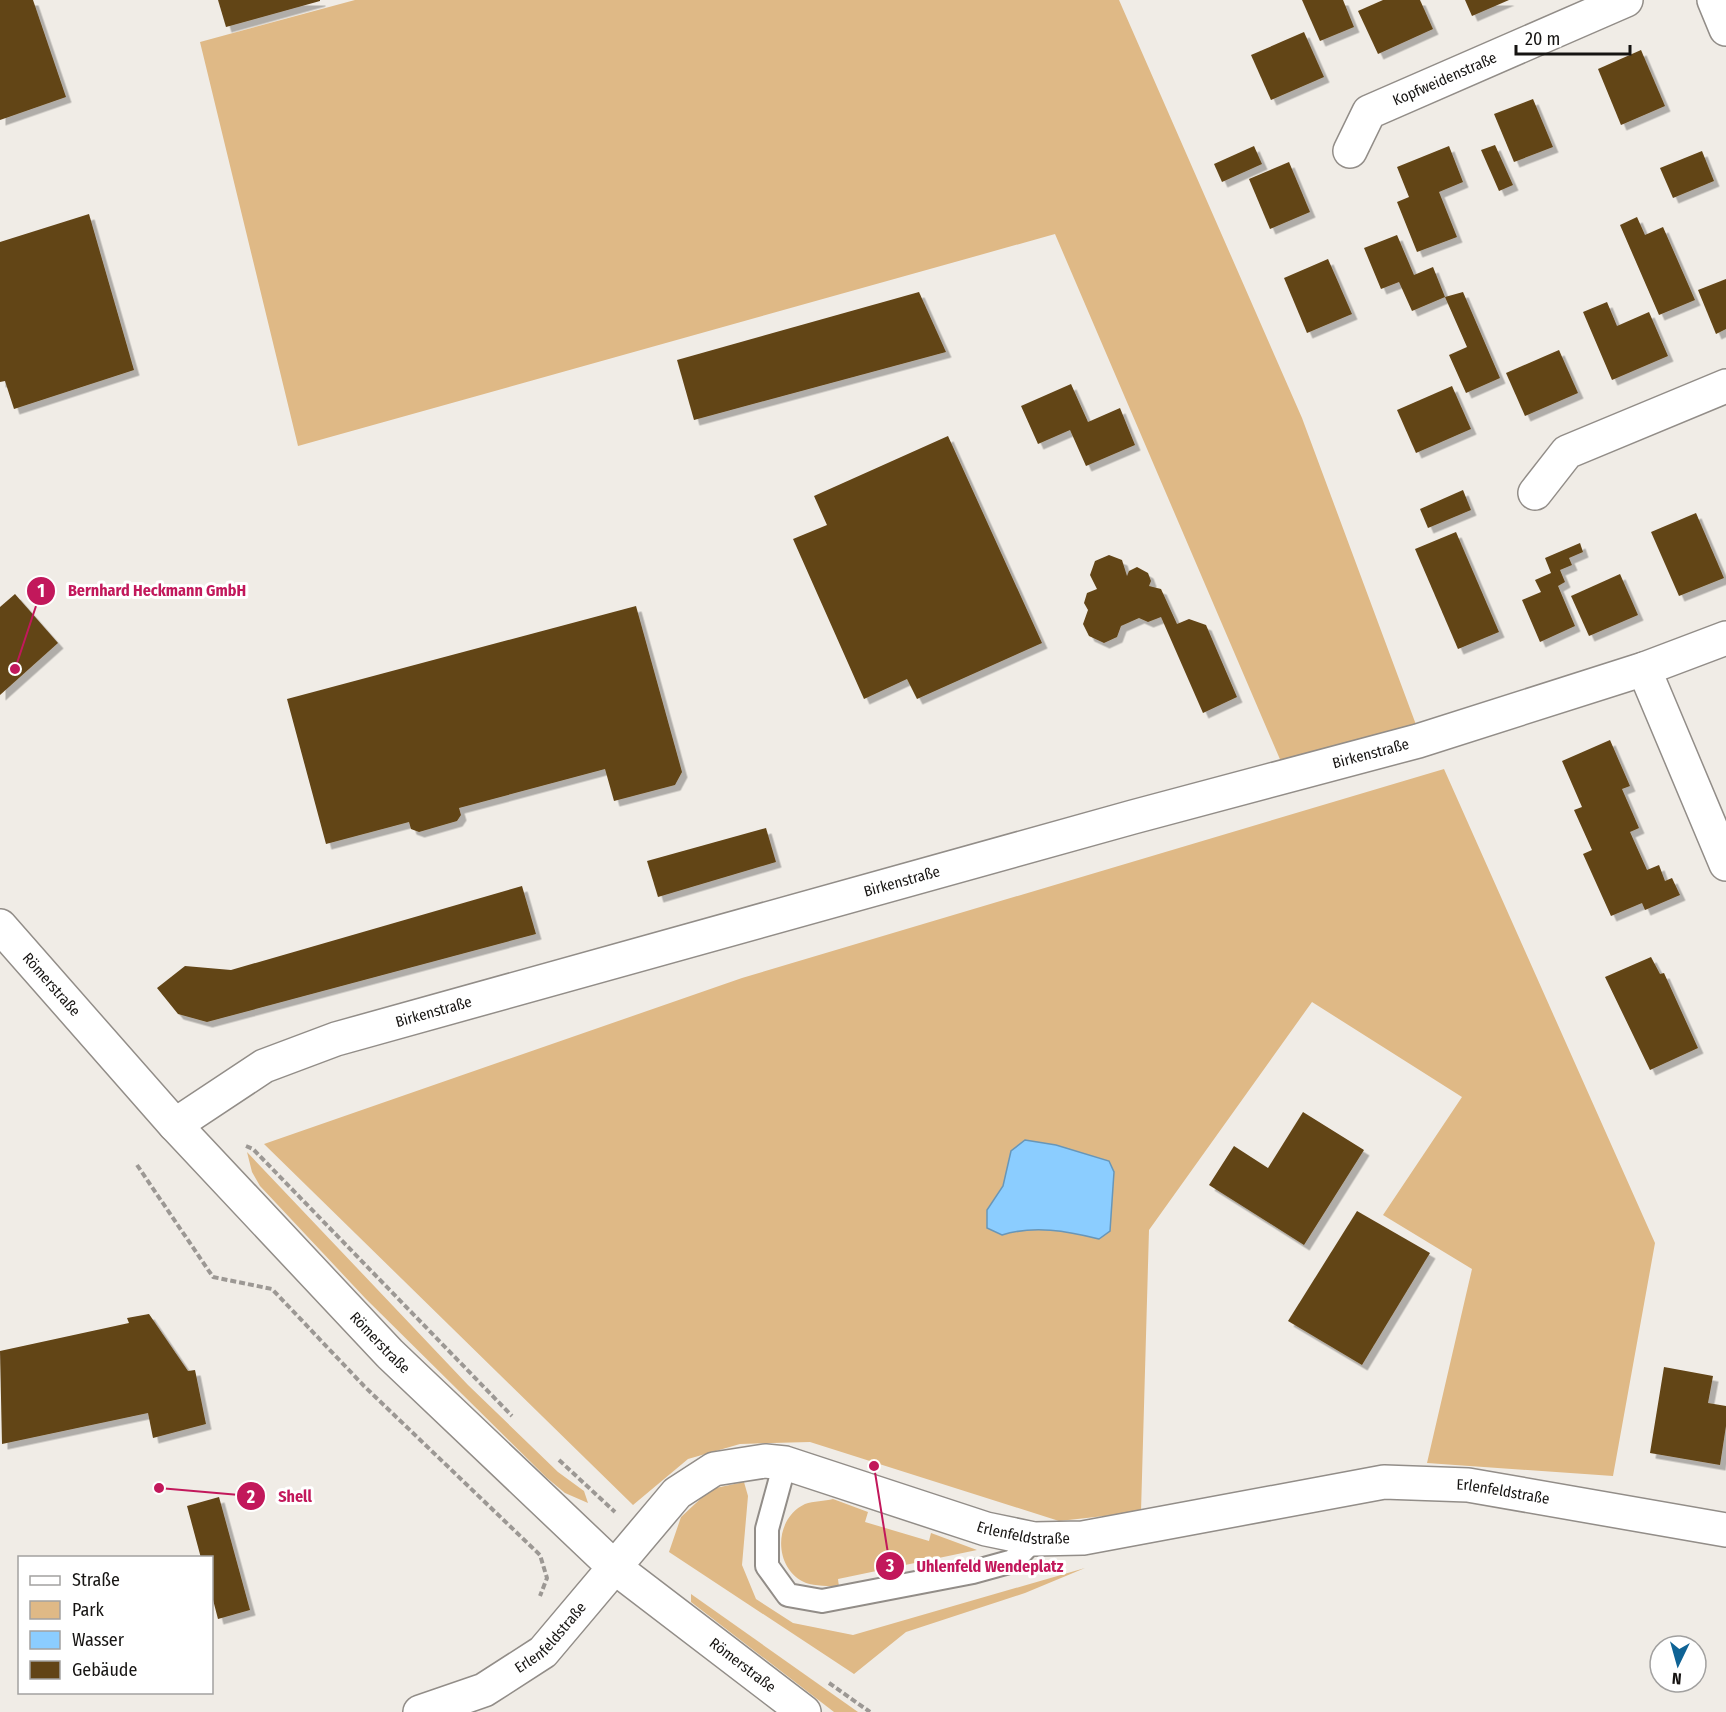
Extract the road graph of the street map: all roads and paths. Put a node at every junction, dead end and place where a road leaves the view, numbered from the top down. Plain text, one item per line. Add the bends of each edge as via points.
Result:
1 (1626, 0) edge
2 (1714, 0) edge
3 (1726, 29) edge
4 (1350, 150) dead end
5 (1726, 386) edge
6 (1535, 493) dead end
7 (1726, 638) edge
8 (1644, 669) junction
9 (1726, 864) edge
10 (0, 926) edge
11 (174, 1125) junction
12 (242, 1145) dead end
13 (137, 1165) dead end
14 (515, 1419) dead end
15 (556, 1458) dead end
16 (785, 1463) junction
17 (1726, 1530) edge
18 (640, 1535) junction
19 (1034, 1539) junction
20 (614, 1566) junction
21 (539, 1599) dead end
22 (420, 1712) edge
23 (804, 1712) edge

1 - 4 street, Kopfweidenstraße via 1369,112
2 - 3 street
5 - 6 street via 1567,452
7 - 8 street, Birkenstraße
8 - 9 street
8 - 11 street, Birkenstraße via 1418,741 336,1039 264,1066
10 - 11 street, Römerstraße
11 - 20 street, Römerstraße via 390,1354
12 - 14 path via 253,1149
13 - 21 path via 213,1277 272,1289 364,1386 540,1555 547,1578
15 - 18 path
16 - 18 street, Erlenfeldstraße via 765,1461 714,1469 677,1493
16 - 19 street, Erlenfeldstraße via 986,1529
16 - 19 lane via 767,1529 767,1566 788,1595 822,1601 973,1572 1013,1561
17 - 19 street, Erlenfeldstraße via 1468,1485 1384,1482 1083,1538
18 - 20 street, Erlenfeldstraße
20 - 22 street, Erlenfeldstraße via 543,1652 484,1690
20 - 23 street, Römerstraße

